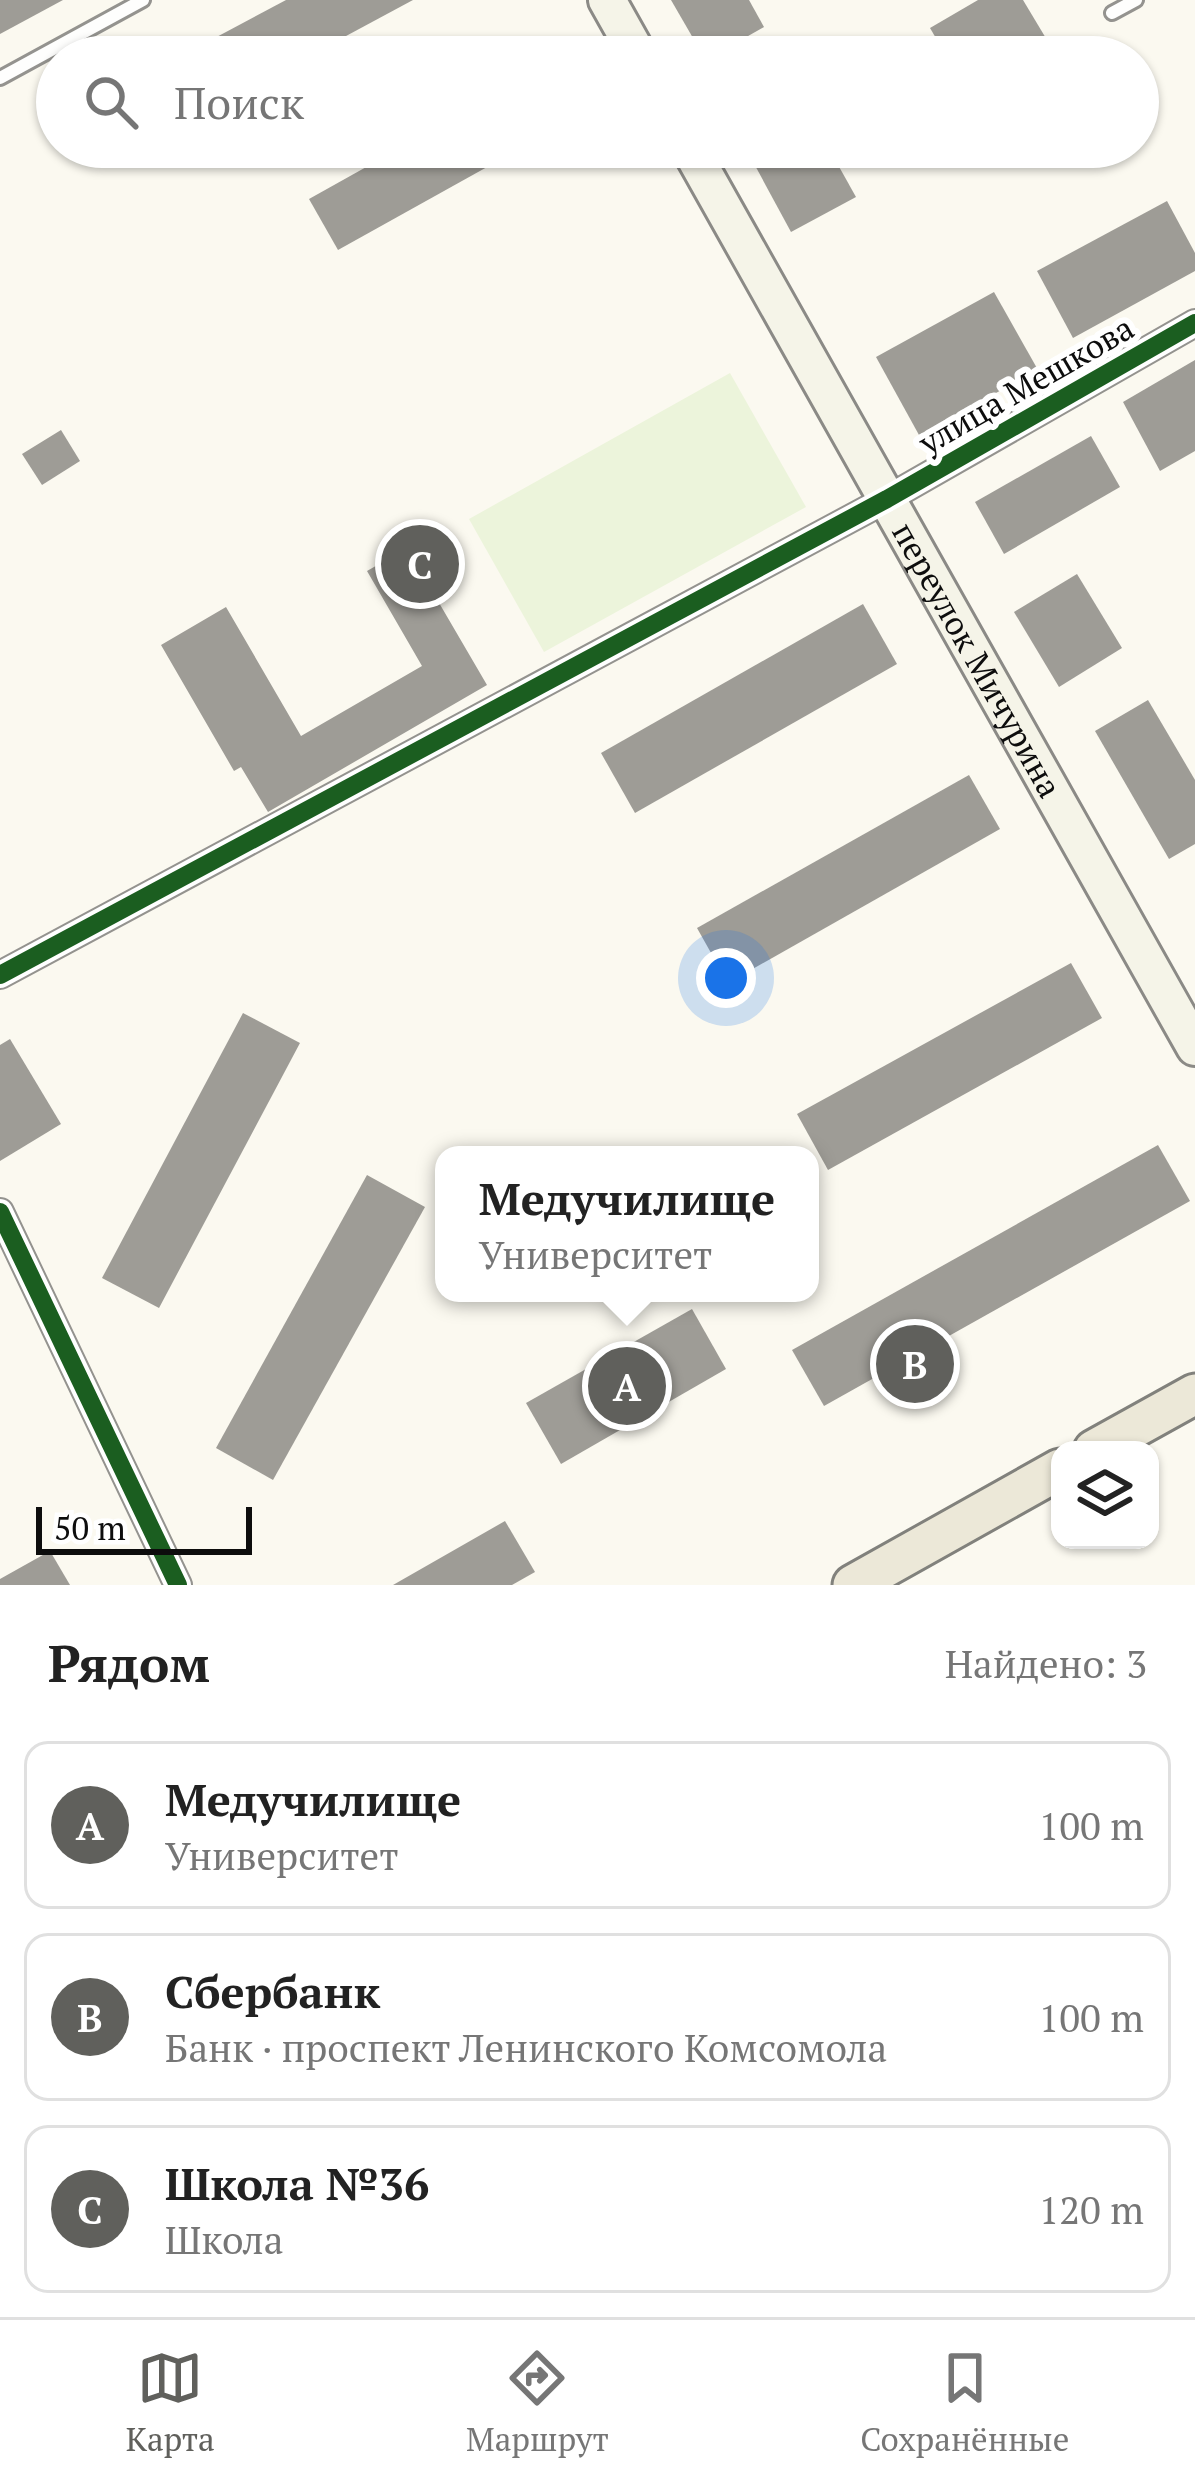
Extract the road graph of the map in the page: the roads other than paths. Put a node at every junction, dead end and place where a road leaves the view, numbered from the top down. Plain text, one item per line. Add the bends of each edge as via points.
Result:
1 (143, 0) edge
2 (607, 0) edge
3 (1136, 0) edge
4 (1112, 13) dead end
5 (78, 36) edge
6 (627, 36) edge
7 (36, 59) edge
8 (0, 79) edge
9 (701, 168) edge
10 (1195, 323) edge
11 (887, 499) junction
12 (0, 975) edge
13 (1195, 1047) edge
14 (0, 1212) edge
15 (1195, 1394) edge
16 (1110, 1441) edge
17 (1051, 1474) edge
18 (178, 1585) edge
19 (853, 1585) edge

1 - 5 lane
2 - 6 main road
3 - 4 lane
7 - 8 lane
9 - 11 main road, переулок Мичурина
10 - 11 street, улица Мешкова
11 - 12 street, улица Мешкова
11 - 13 main road, переулок Мичурина
14 - 18 street
15 - 16 main road
17 - 19 main road

